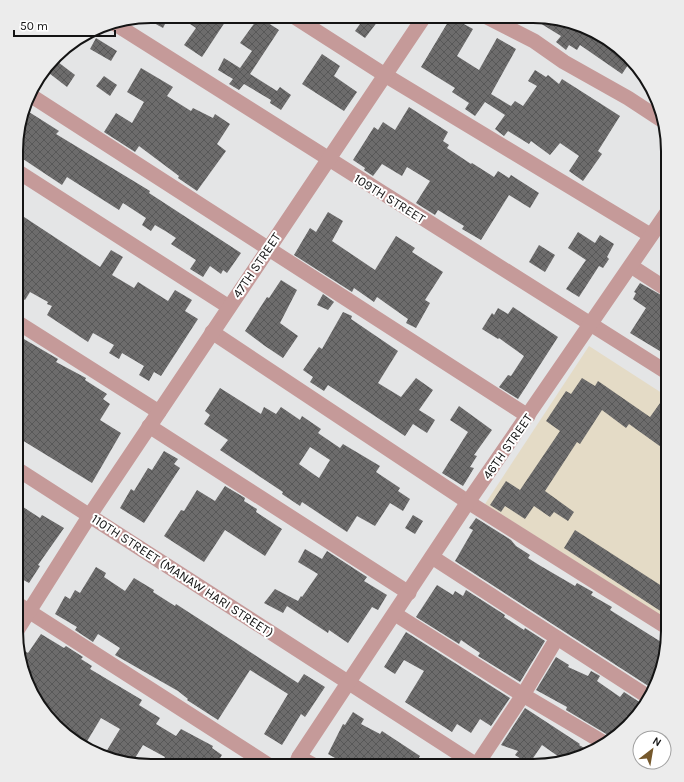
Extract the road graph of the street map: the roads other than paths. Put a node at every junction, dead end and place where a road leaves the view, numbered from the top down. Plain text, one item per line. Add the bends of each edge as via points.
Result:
1 (304, 23) edge
2 (420, 23) edge
3 (499, 23) edge
4 (119, 27) edge
5 (385, 75) junction
6 (35, 98) edge
7 (656, 116) edge
8 (328, 159) junction
9 (23, 175) edge
10 (661, 220) edge
11 (650, 235) junction
12 (268, 247) junction
13 (631, 266) junction
14 (661, 285) edge
15 (229, 307) junction
16 (592, 324) junction
17 (23, 326) edge
18 (212, 332) junction
19 (661, 368) edge
20 (159, 412) junction
21 (528, 416) junction
22 (149, 426) junction
23 (23, 473) edge
24 (468, 502) junction
25 (90, 515) junction
26 (432, 557) junction
27 (409, 593) junction
28 (23, 608) edge
29 (30, 612) junction
30 (395, 614) junction
31 (23, 622) edge
32 (661, 624) edge
33 (558, 638) junction
34 (349, 683) junction
35 (644, 694) edge
36 (523, 695) junction
37 (599, 740) edge
38 (259, 759) edge
39 (298, 759) edge
40 (468, 759) edge
41 (481, 759) edge

1 - 5 street
2 - 5 street, 47TH STREET
3 - 7 street via 534,41 564,62
4 - 8 street, 109TH STREET
5 - 8 street, 47TH STREET
5 - 11 street
6 - 12 street
8 - 12 street, 47TH STREET
8 - 16 street, 109TH STREET
9 - 15 street
10 - 11 street, 46TH STREET
11 - 13 street, 46TH STREET
12 - 15 street, 47TH STREET
12 - 21 street
13 - 14 street
13 - 16 street, 46TH STREET
15 - 18 street, 47TH STREET
16 - 19 street, 109TH STREET
16 - 21 street, 46TH STREET
17 - 20 street
18 - 20 street, 47TH STREET
18 - 24 street
20 - 22 street, 47TH STREET
21 - 24 street, 46TH STREET
22 - 25 street, 47TH STREET
22 - 27 street
23 - 25 street, 110TH STREET (MANAW HARI STREET)
24 - 26 street, 46TH STREET
24 - 32 street
25 - 29 street, 47TH STREET
25 - 34 street, 110TH STREET (MANAW HARI STREET)
26 - 27 street, 46TH STREET
26 - 33 street
27 - 30 street, 46TH STREET
28 - 29 street
29 - 31 street, 47TH STREET
29 - 38 street
30 - 34 street, 46TH STREET
30 - 36 street
33 - 35 street
33 - 36 street
34 - 39 street, 46TH STREET
34 - 40 street, 110TH STREET (MANAW HARI STREET)
36 - 37 street
36 - 41 street

